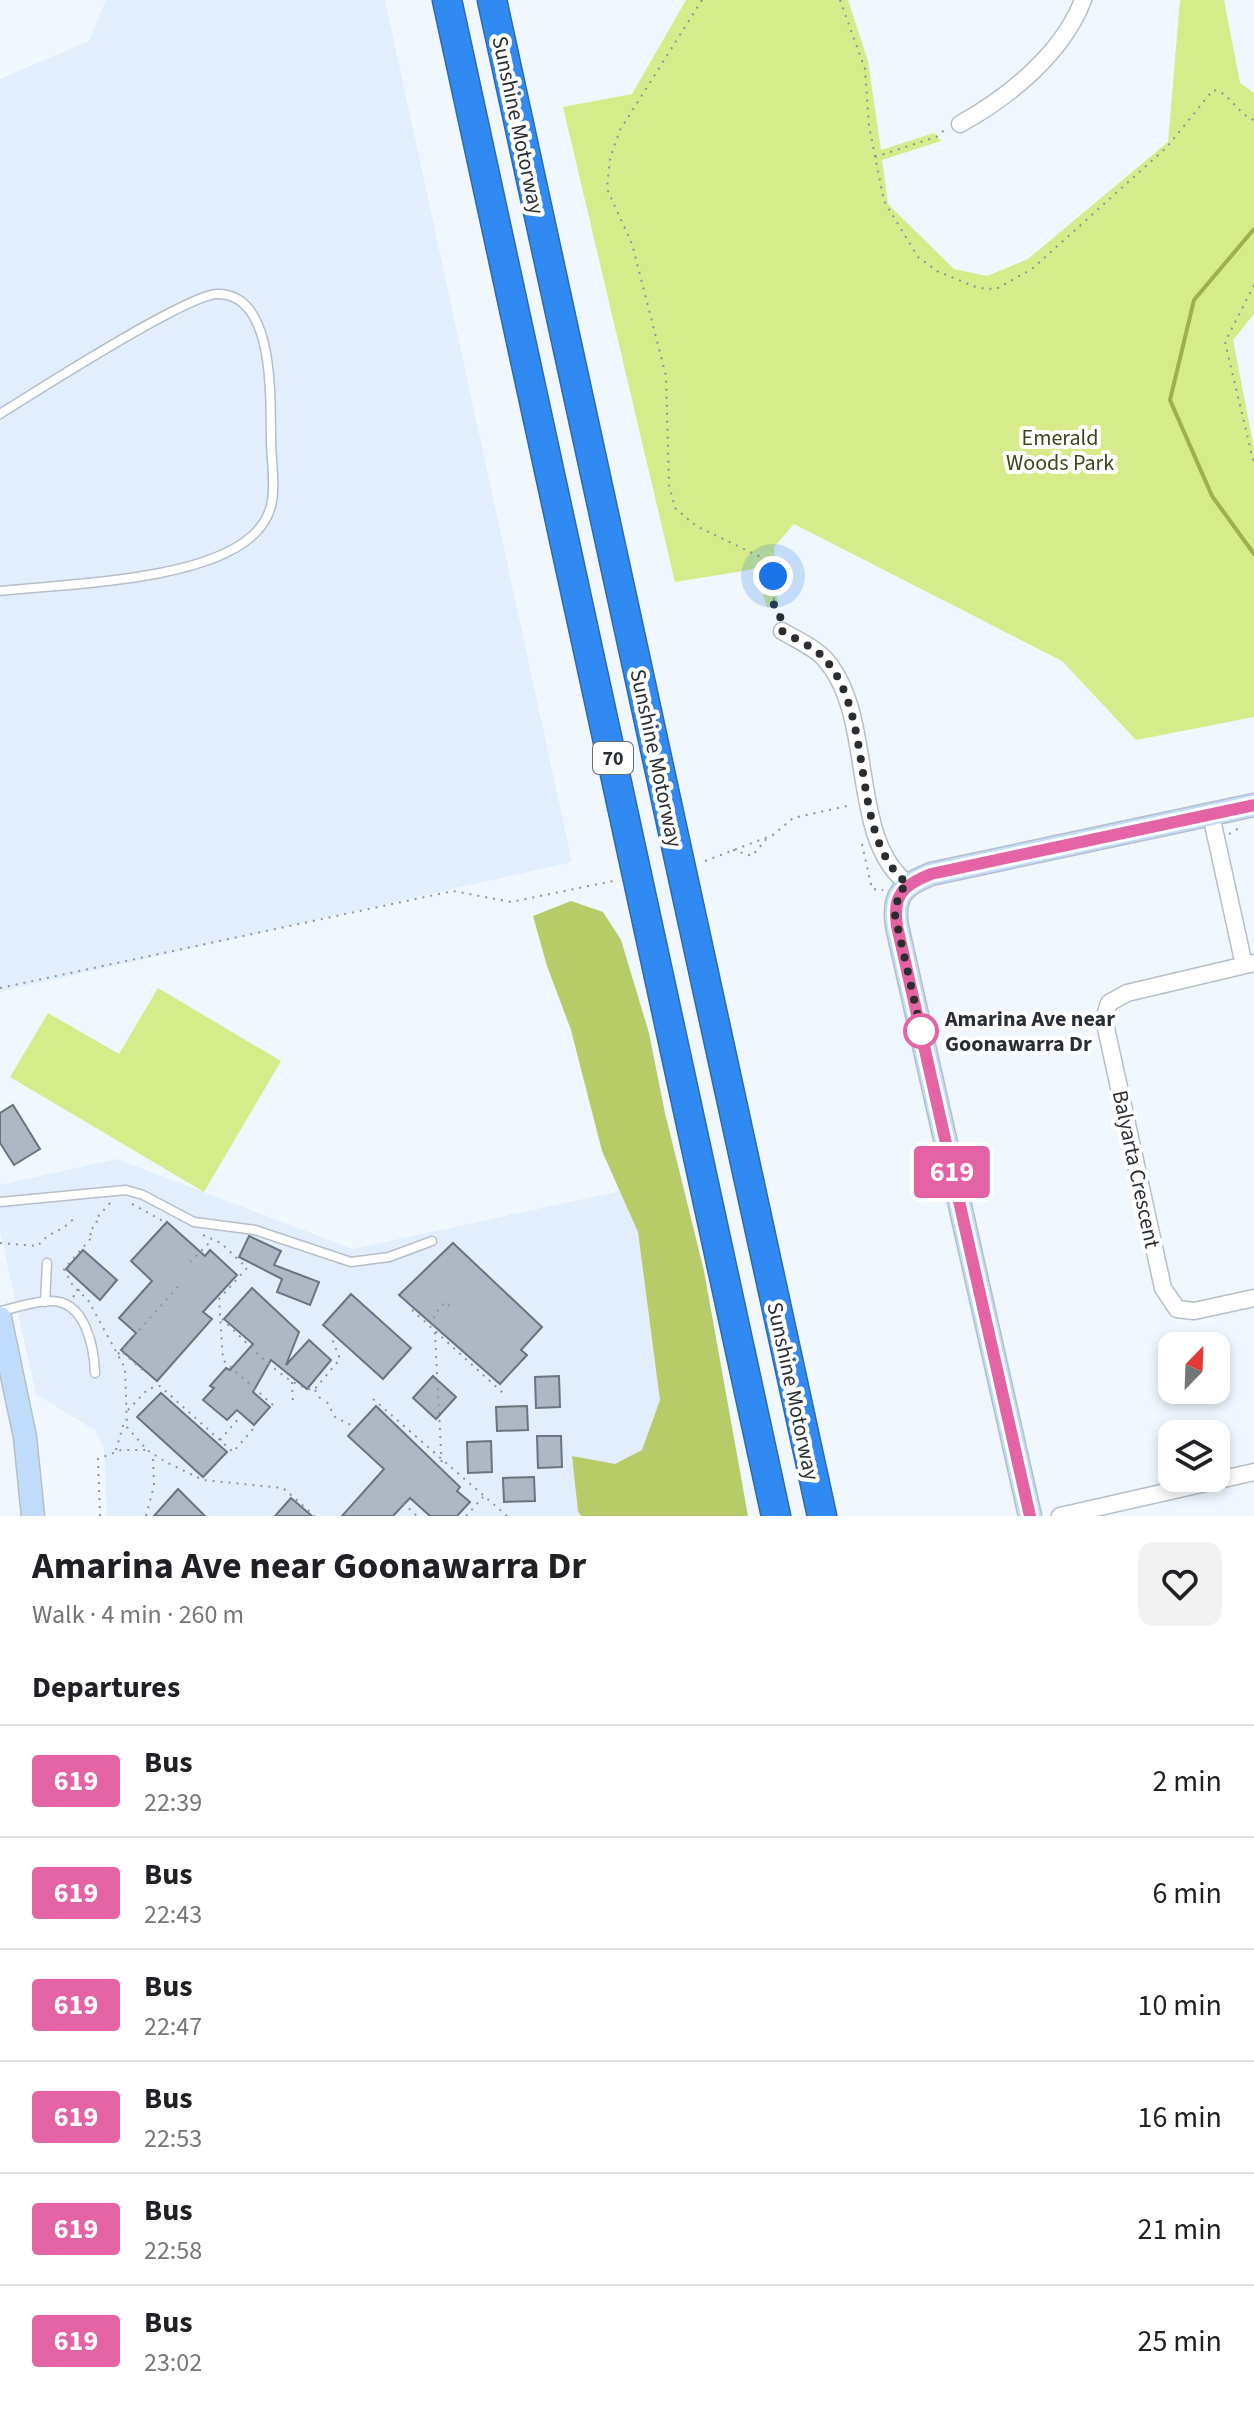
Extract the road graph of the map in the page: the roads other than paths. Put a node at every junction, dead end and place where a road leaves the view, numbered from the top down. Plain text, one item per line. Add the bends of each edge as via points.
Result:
1 (447, 0) edge
2 (492, 0) edge
3 (1083, 0) edge
4 (960, 124) road end
5 (0, 414) edge
6 (0, 591) edge
7 (782, 631) road end
8 (1254, 805) edge
9 (1211, 815) junction
10 (908, 884) junction
11 (1249, 964) edge
12 (0, 1202) edge
13 (432, 1241) dead end
14 (47, 1263) dead end
15 (1254, 1298) edge
16 (45, 1302) junction
17 (0, 1311) edge
18 (0, 1318) edge
19 (95, 1373) dead end
20 (9, 1398) edge
21 (1254, 1472) edge
22 (33, 1516) edge
23 (776, 1516) edge
24 (822, 1516) edge
25 (1030, 1516) edge
26 (1060, 1516) edge

1 - 23 highway, Sunshine Motorway / 70
2 - 24 highway, Sunshine Motorway / 70
3 - 4 street via 1052,51
5 - 6 lane via 210,295 241,303 263,338 273,490 268,514 254,534 225,553 180,568
7 - 10 street via 823,657 842,687 886,861
8 - 9 street
9 - 10 street via 931,874
9 - 11 street
10 - 25 street via 895,904 897,926
11 - 15 street, Balyarta Crescent via 1127,993 1109,1003 1104,1019 1163,1288 1177,1309 1194,1311
12 - 13 lane via 126,1190 194,1222 255,1230 351,1262 389,1257
14 - 16 lane
16 - 17 lane
16 - 19 lane via 75,1309 94,1350
18 - 20 street
20 - 22 street via 32,1485
21 - 26 street

